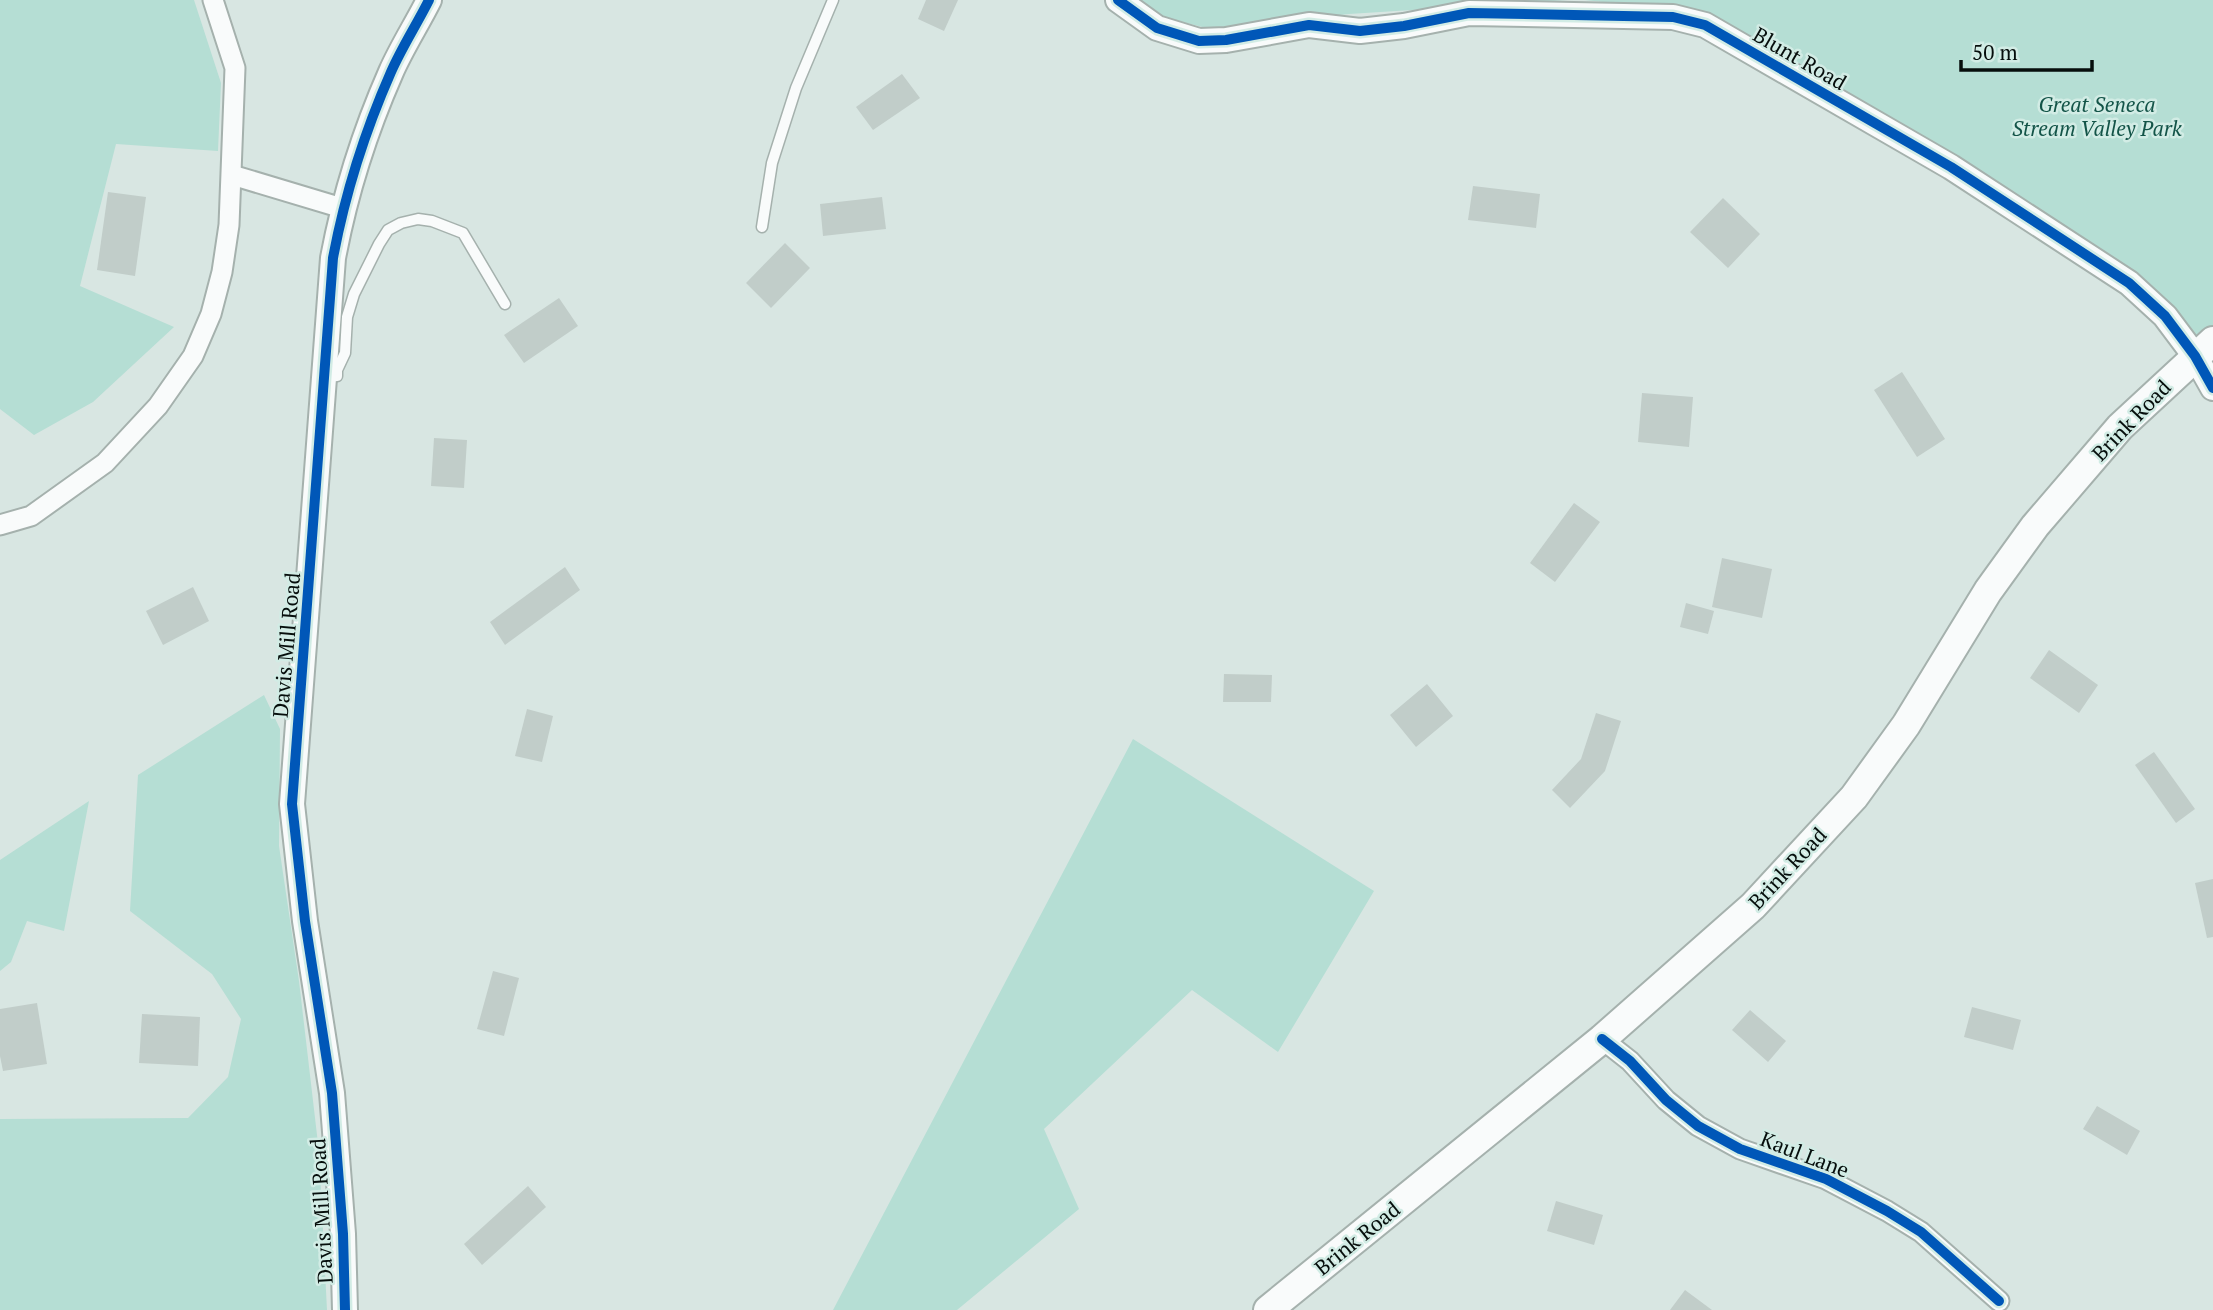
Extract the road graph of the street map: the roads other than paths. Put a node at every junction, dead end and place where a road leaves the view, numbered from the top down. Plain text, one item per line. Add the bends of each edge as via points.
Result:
1 (213, 0) edge
2 (429, 0) edge
3 (832, 0) edge
4 (1118, 0) edge
5 (232, 175) junction
6 (342, 208) junction
7 (762, 227) dead end
8 (505, 304) dead end
9 (2204, 348) edge
10 (326, 377) junction
11 (2213, 388) edge
12 (0, 526) edge
13 (1602, 1039) junction
14 (1999, 1301) dead end
15 (345, 1310) edge
16 (1269, 1310) edge

1 - 5 street via 235,68
2 - 6 street, Davis Mill Road via 392,71
3 - 7 lane via 772,163
4 - 9 street, Blunt Road via 1157,27 1199,41 1309,25 1360,31 1469,13 1673,17 1705,25 1951,167 2129,283
5 - 6 street
5 - 12 street via 222,272 193,356 158,406 105,463 31,516
6 - 10 street, Davis Mill Road via 333,258
8 - 10 lane via 463,233 432,221 401,223 388,230 365,269 347,317 345,353 337,376
9 - 11 street, Blunt Road
9 - 13 main road, Brink Road via 2120,427 2035,526 1854,797 1753,906
10 - 15 street, Davis Mill Road via 292,804 332,1093
13 - 14 street, Kaul Lane via 1698,1126 1740,1149 1826,1179 1887,1211 1922,1232
13 - 16 main road, Brink Road

